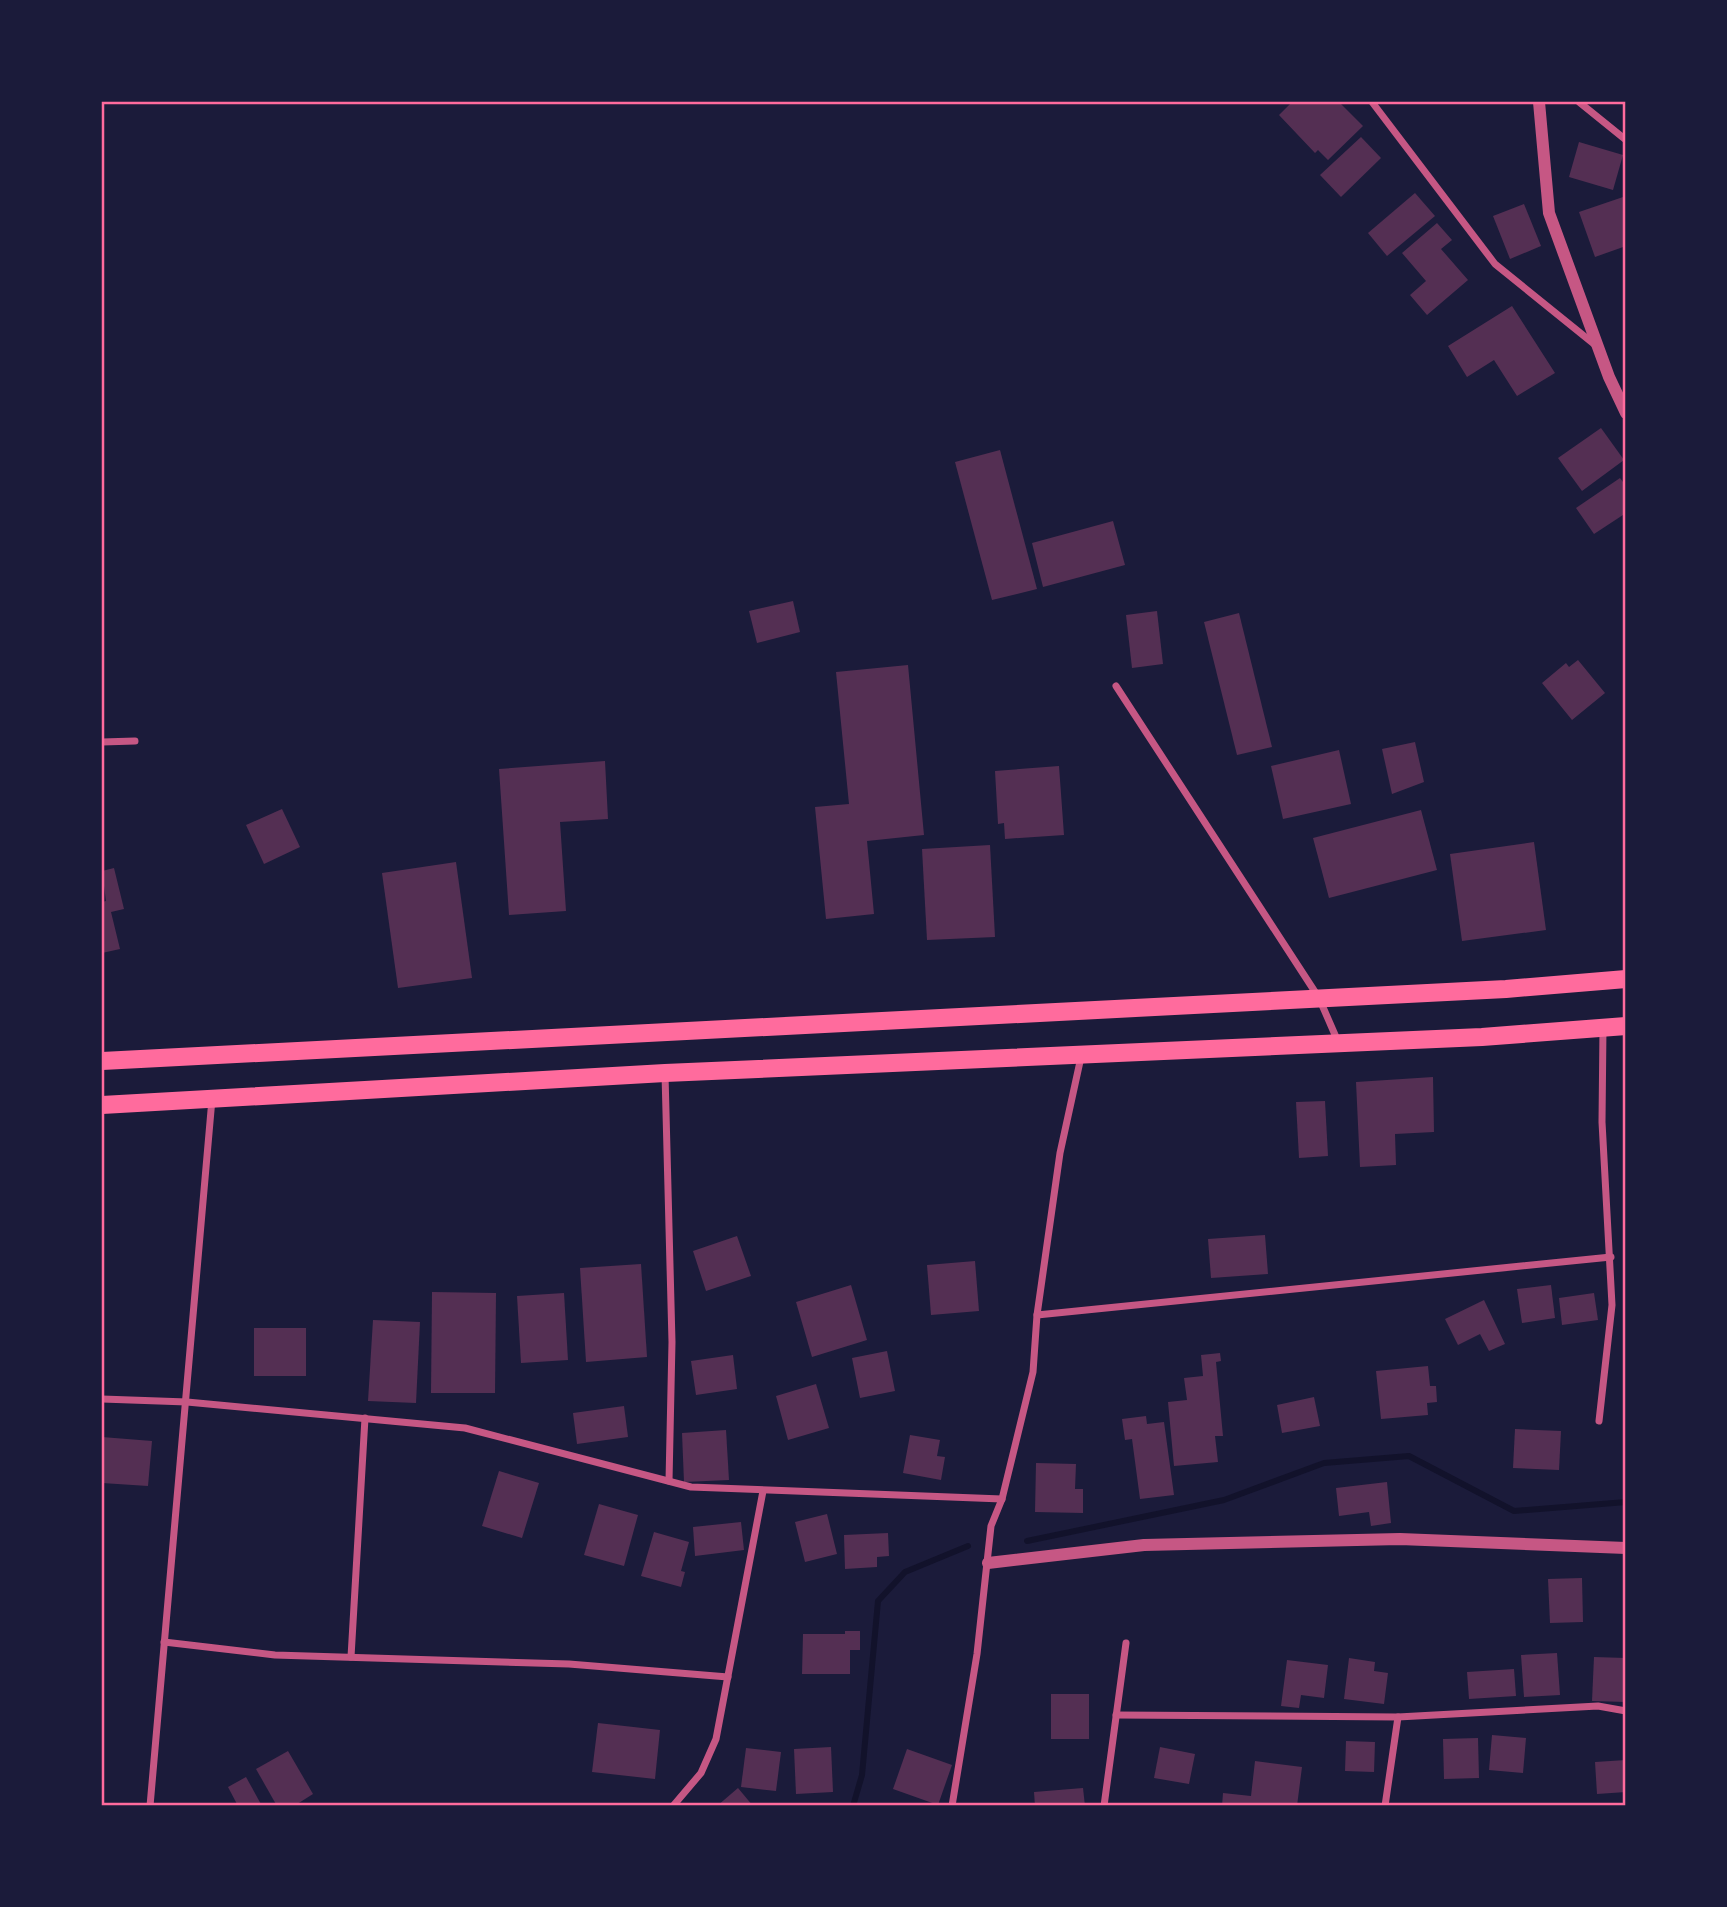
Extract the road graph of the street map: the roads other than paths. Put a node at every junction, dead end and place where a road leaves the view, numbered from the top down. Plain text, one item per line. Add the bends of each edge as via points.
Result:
1 (1372, 102) edge
2 (1539, 102) edge
3 (1579, 102) edge
4 (1626, 140) edge
5 (1598, 347) junction
6 (1626, 413) edge
7 (1116, 687) dead end
8 (135, 741) dead end
9 (102, 742) edge
10 (1626, 979) edge
11 (1319, 998) junction
12 (1626, 1026) edge
13 (1603, 1027) junction
14 (1339, 1044) junction
15 (1081, 1057) junction
16 (102, 1061) edge
17 (665, 1073) junction
18 (212, 1099) junction
19 (102, 1105) edge
20 (1611, 1257) junction
21 (1037, 1315) junction
22 (102, 1399) edge
23 (187, 1402) junction
24 (365, 1419) junction
25 (1599, 1421) dead end
26 (669, 1482) junction
27 (763, 1491) junction
28 (1002, 1499) junction
29 (1626, 1548) edge
30 (988, 1563) junction
31 (164, 1642) junction
32 (1126, 1643) dead end
33 (351, 1657) junction
34 (728, 1677) junction
35 (1626, 1711) edge
36 (1116, 1715) junction
37 (1398, 1717) junction
38 (150, 1805) edge
39 (673, 1805) edge
40 (952, 1805) edge
41 (1104, 1805) edge
42 (1385, 1805) edge

1 - 5 street via 1495,264
2 - 5 street via 1549,213
3 - 4 street
5 - 6 street
7 - 11 street
8 - 9 street
10 - 11 highway
11 - 14 street
11 - 16 highway
12 - 13 highway
13 - 14 highway
13 - 20 street via 1602,1122
14 - 15 highway
15 - 17 highway
15 - 21 street via 1060,1153
17 - 18 highway
17 - 26 street via 672,1342
18 - 19 highway
18 - 23 street
20 - 21 street
20 - 25 street via 1612,1304
21 - 28 street via 1033,1373
22 - 23 street
23 - 24 street
23 - 31 street
24 - 26 street via 465,1428
24 - 33 street
26 - 27 street via 691,1488
27 - 28 street
27 - 34 street
28 - 30 street via 991,1526
29 - 30 street via 1400,1539 1171,1545
30 - 40 street
31 - 33 street via 275,1655
31 - 38 street
32 - 36 street
33 - 34 street via 569,1664
34 - 39 street via 716,1739 701,1773
35 - 37 street via 1598,1706
36 - 37 street
36 - 41 street
37 - 42 street

